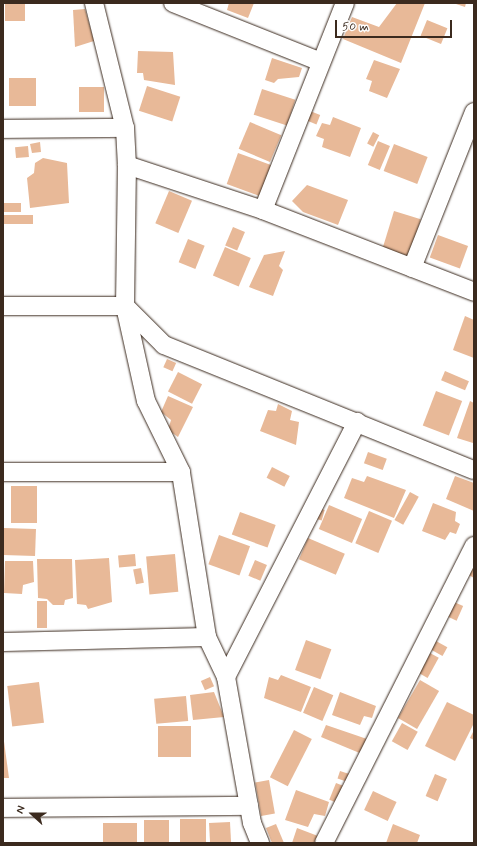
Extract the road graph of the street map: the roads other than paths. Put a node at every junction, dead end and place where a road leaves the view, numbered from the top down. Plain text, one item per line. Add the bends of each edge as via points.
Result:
1 (94, 3) edge
2 (173, 3) edge
3 (345, 3) edge
4 (322, 62) junction
5 (474, 112) edge
6 (125, 128) junction
7 (3, 129) edge
8 (127, 165) junction
9 (263, 210) junction
10 (412, 268) junction
11 (474, 292) edge
12 (3, 306) edge
13 (125, 306) junction
14 (357, 422) junction
15 (474, 470) edge
16 (3, 472) edge
17 (181, 472) junction
18 (474, 546) edge
19 (207, 637) junction
20 (3, 642) edge
21 (226, 677) junction
22 (249, 806) junction
23 (3, 808) edge
24 (260, 843) edge
25 (324, 843) edge

1 - 6 street
2 - 4 street
3 - 4 street
4 - 9 street
5 - 10 street
6 - 7 street
6 - 8 street
8 - 9 street
8 - 13 street
9 - 10 street
10 - 11 street
12 - 13 street
13 - 14 street via 164,345
13 - 17 street via 146,402
14 - 15 street
14 - 21 street
16 - 17 street
17 - 19 street
18 - 25 street
19 - 20 street
19 - 21 street
21 - 22 street
22 - 23 street
22 - 24 street

